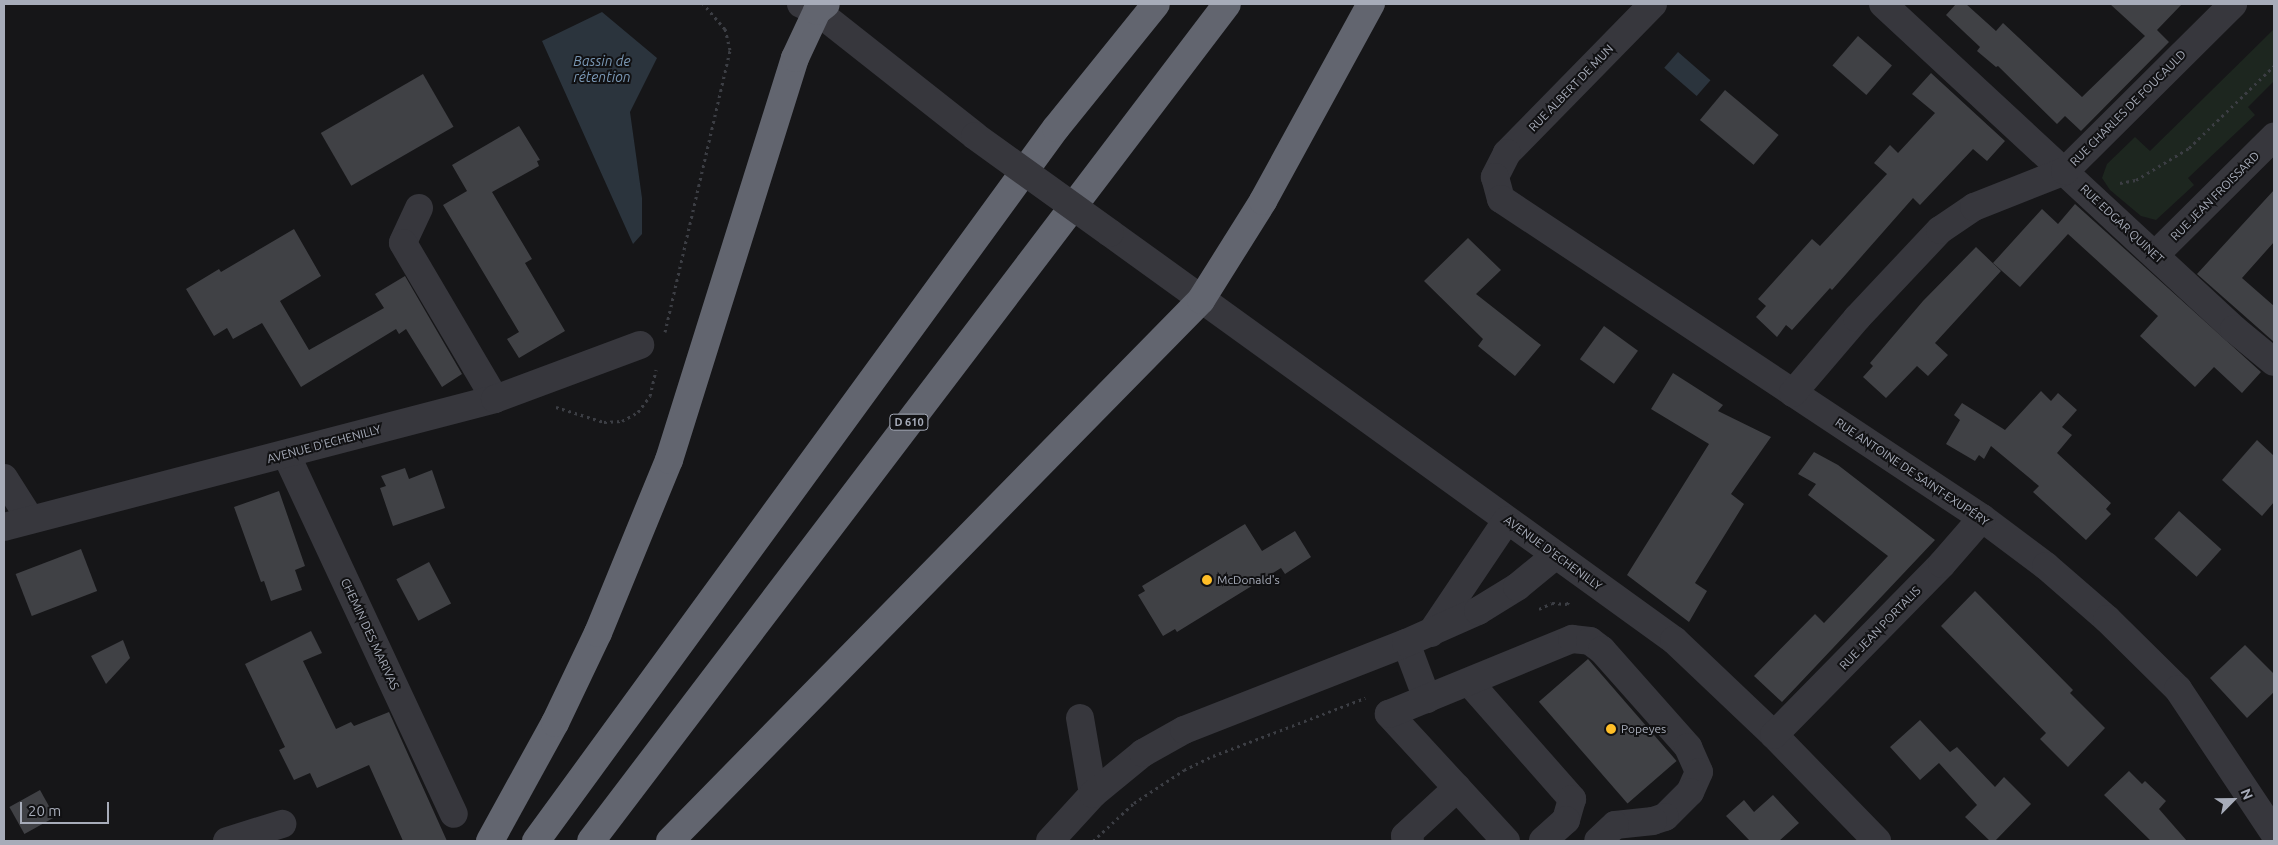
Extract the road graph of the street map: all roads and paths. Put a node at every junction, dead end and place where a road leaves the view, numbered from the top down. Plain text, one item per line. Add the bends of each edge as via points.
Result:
1 (703, 4) edge
2 (1156, 4) edge
3 (1228, 4) edge
4 (1371, 4) edge
5 (1653, 4) edge
6 (1883, 4) edge
7 (2233, 4) edge
8 (814, 6) edge
9 (2274, 66) edge
10 (2274, 137) edge
11 (2065, 172) junction
12 (1495, 177) joint
13 (2111, 185) dead end
14 (419, 208) dead end
15 (2155, 255) junction
16 (1201, 300) junction
17 (652, 341) joint
18 (2274, 362) edge
19 (657, 367) dead end
20 (1793, 393) junction
21 (503, 397) junction
22 (286, 454) junction
23 (4, 478) edge
24 (1982, 518) junction
25 (30, 519) junction
26 (1507, 520) junction
27 (4, 527) edge
28 (1556, 555) junction
29 (1586, 578) junction
30 (1530, 614) dead end
31 (1431, 633) junction
32 (1406, 643) junction
33 (1469, 682) junction
34 (1370, 696) dead end
35 (1427, 699) junction
36 (1080, 718) dead end
37 (1774, 735) junction
38 (1457, 788) junction
39 (1093, 794) junction
40 (454, 814) dead end
41 (282, 824) dead end
42 (2274, 833) edge
43 (227, 841) edge
44 (490, 841) edge
45 (536, 841) edge
46 (591, 841) edge
47 (670, 841) edge
48 (1050, 841) edge
49 (1093, 841) edge
50 (1410, 841) edge
51 (1506, 841) edge
52 (1543, 841) edge
53 (1598, 841) edge
54 (1877, 841) edge

1 - 17 path via 725,29 730,50
2 - 45 highway via 1056,128
3 - 46 highway, D 610
4 - 16 highway via 1262,201
5 - 12 street, RUE ALBERT DE MUN via 1507,153
6 - 11 street, RUE EDGAR QUINET
7 - 11 street, RUE CHARLES DE FOUCAULD
8 - 16 street, AVENUE D'ECHENILLY, bridge via 975,136
8 - 44 highway via 669,460 598,633 555,723
9 - 13 path via 2189,148 2136,180
10 - 15 street, RUE JEAN FROISSARD
11 - 15 street, RUE EDGAR QUINET
11 - 20 street, RUE CHARLES DE FOUCAULD via 1974,207 1940,230 1857,318
12 - 20 street, RUE ANTOINE DE SAINT-EXUPÉRY via 1501,199 1520,215
14 - 21 street via 403,243
15 - 18 street, RUE EDGAR QUINET
16 - 26 street, AVENUE D'ECHENILLY
16 - 47 highway
17 - 21 street, AVENUE D'ECHENILLY
19 - 21 path via 650,396 638,412 622,421 604,422
20 - 24 street, RUE ANTOINE DE SAINT-EXUPÉRY
21 - 22 street, AVENUE D'ECHENILLY
22 - 25 street, AVENUE D'ECHENILLY
22 - 40 street, CHEMIN DES MARIVAS
23 - 25 street
24 - 37 street, RUE JEAN PORTALIS via 1942,564
24 - 42 street, RUE ANTOINE DE SAINT-EXUPÉRY via 2046,566 2107,619 2178,689
25 - 27 street, AVENUE D'ECHENILLY
26 - 28 street, AVENUE D'ECHENILLY
26 - 31 street
28 - 29 street, AVENUE D'ECHENILLY
28 - 31 street via 1517,587 1478,611
29 - 30 path via 1567,604 1552,603
29 - 37 street, AVENUE D'ECHENILLY via 1674,640
31 - 32 street
32 - 35 street
32 - 39 street via 1184,730 1138,757
33 - 35 street
33 - 52 street via 1572,799 1566,820
33 - 53 street via 1572,639 1590,641 1602,650 1688,746 1699,772 1690,792 1665,817 1653,822 1616,825
34 - 49 path via 1212,756 1184,770 1134,803
35 - 38 street via 1389,714
36 - 39 street
37 - 54 street, AVENUE D'ECHENILLY
38 - 50 street via 1405,836
38 - 51 street
39 - 48 street
41 - 43 street

